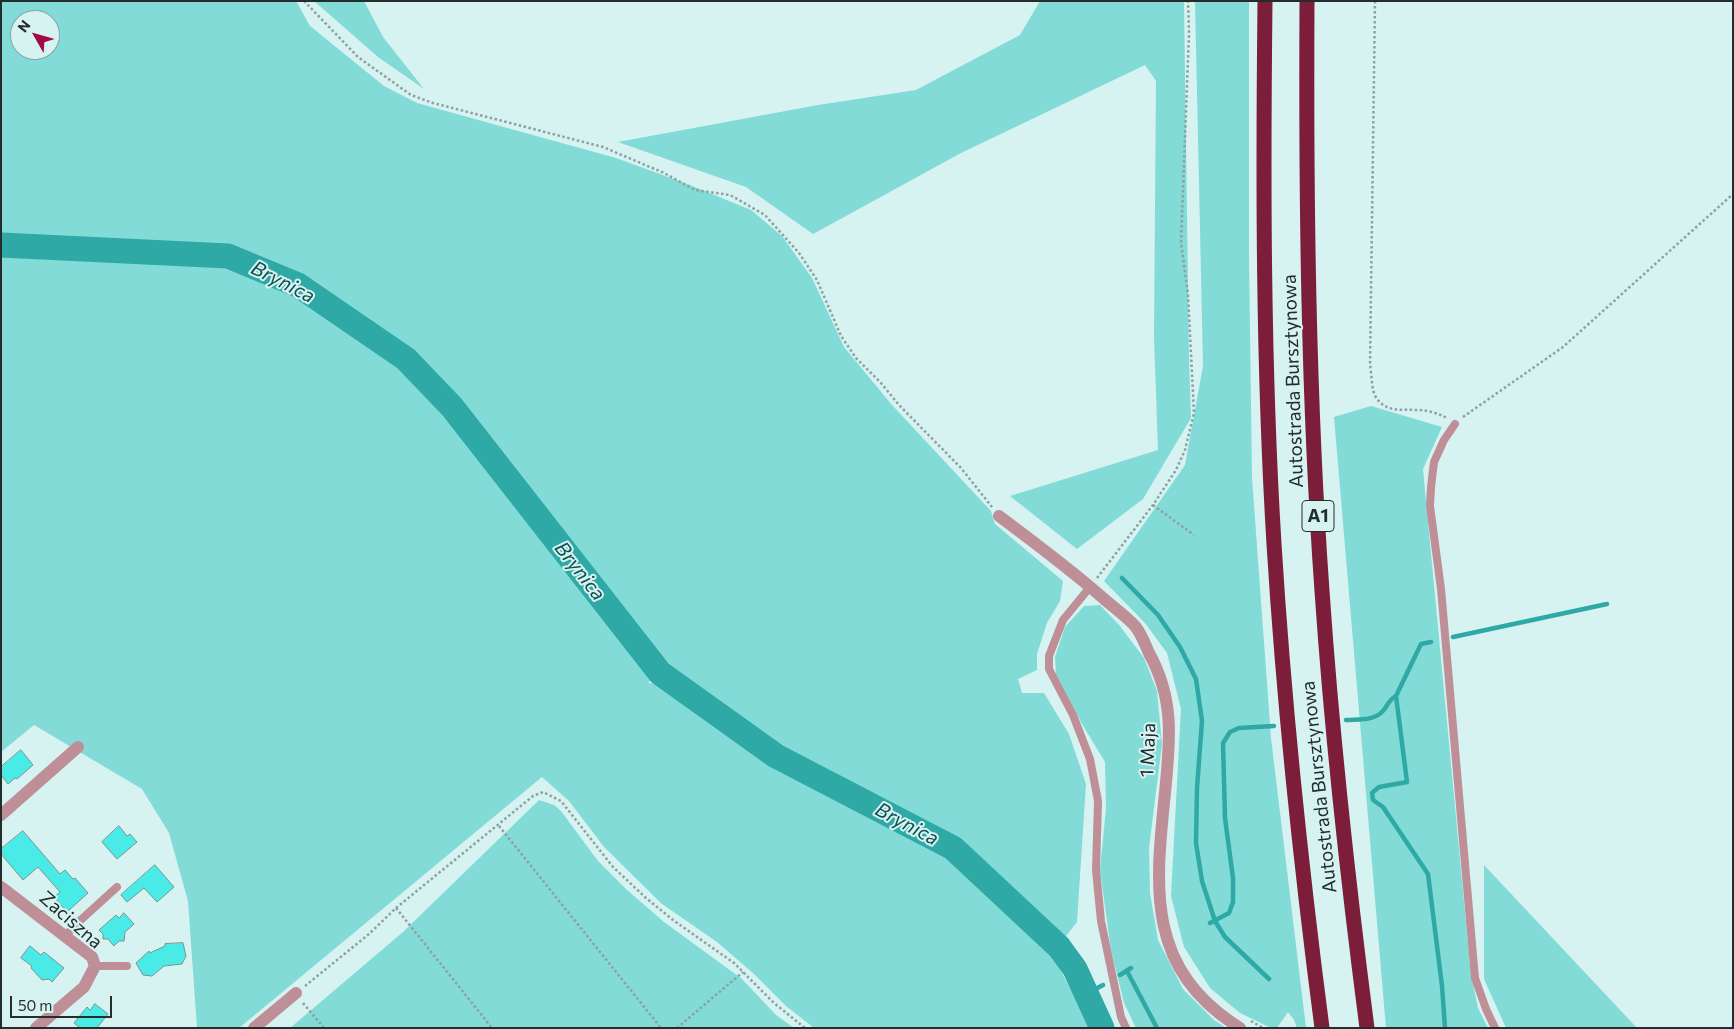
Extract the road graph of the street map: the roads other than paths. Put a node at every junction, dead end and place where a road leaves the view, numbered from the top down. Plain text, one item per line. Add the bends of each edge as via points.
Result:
1 (1265, 1) edge
2 (1307, 1) edge
3 (1455, 424) road end
4 (999, 516) road end
5 (1090, 587) junction
6 (78, 747) dead end
7 (1, 815) edge
8 (1, 887) edge
9 (116, 888) dead end
10 (66, 936) junction
11 (95, 966) junction
12 (127, 966) dead end
13 (296, 994) road end
14 (36, 1028) edge
15 (254, 1028) edge
16 (1126, 1028) edge
17 (1240, 1028) edge
18 (1322, 1028) edge
19 (1367, 1028) edge
20 (1495, 1028) edge

1 - 18 highway, Autostrada Bursztynowa via 1265,294 1274,546 1294,788
2 - 19 highway, Autostrada Bursztynowa / A1 via 1309,284 1322,588 1345,847
3 - 20 lane via 1434,462 1430,506 1475,978
4 - 5 street, 1 Maja
5 - 16 lane via 1063,620 1049,656 1049,669 1073,715 1090,759 1098,801 1096,870 1101,921
5 - 17 street, 1 Maja via 1135,626 1154,662 1166,697 1170,745 1158,877 1166,937 1192,986 1209,1005
6 - 7 street
8 - 10 street, Zaciszna
9 - 10 lane
10 - 11 street, Zaciszna via 92,957
11 - 12 lane
11 - 14 street, Zaciszna via 84,987
13 - 15 street

